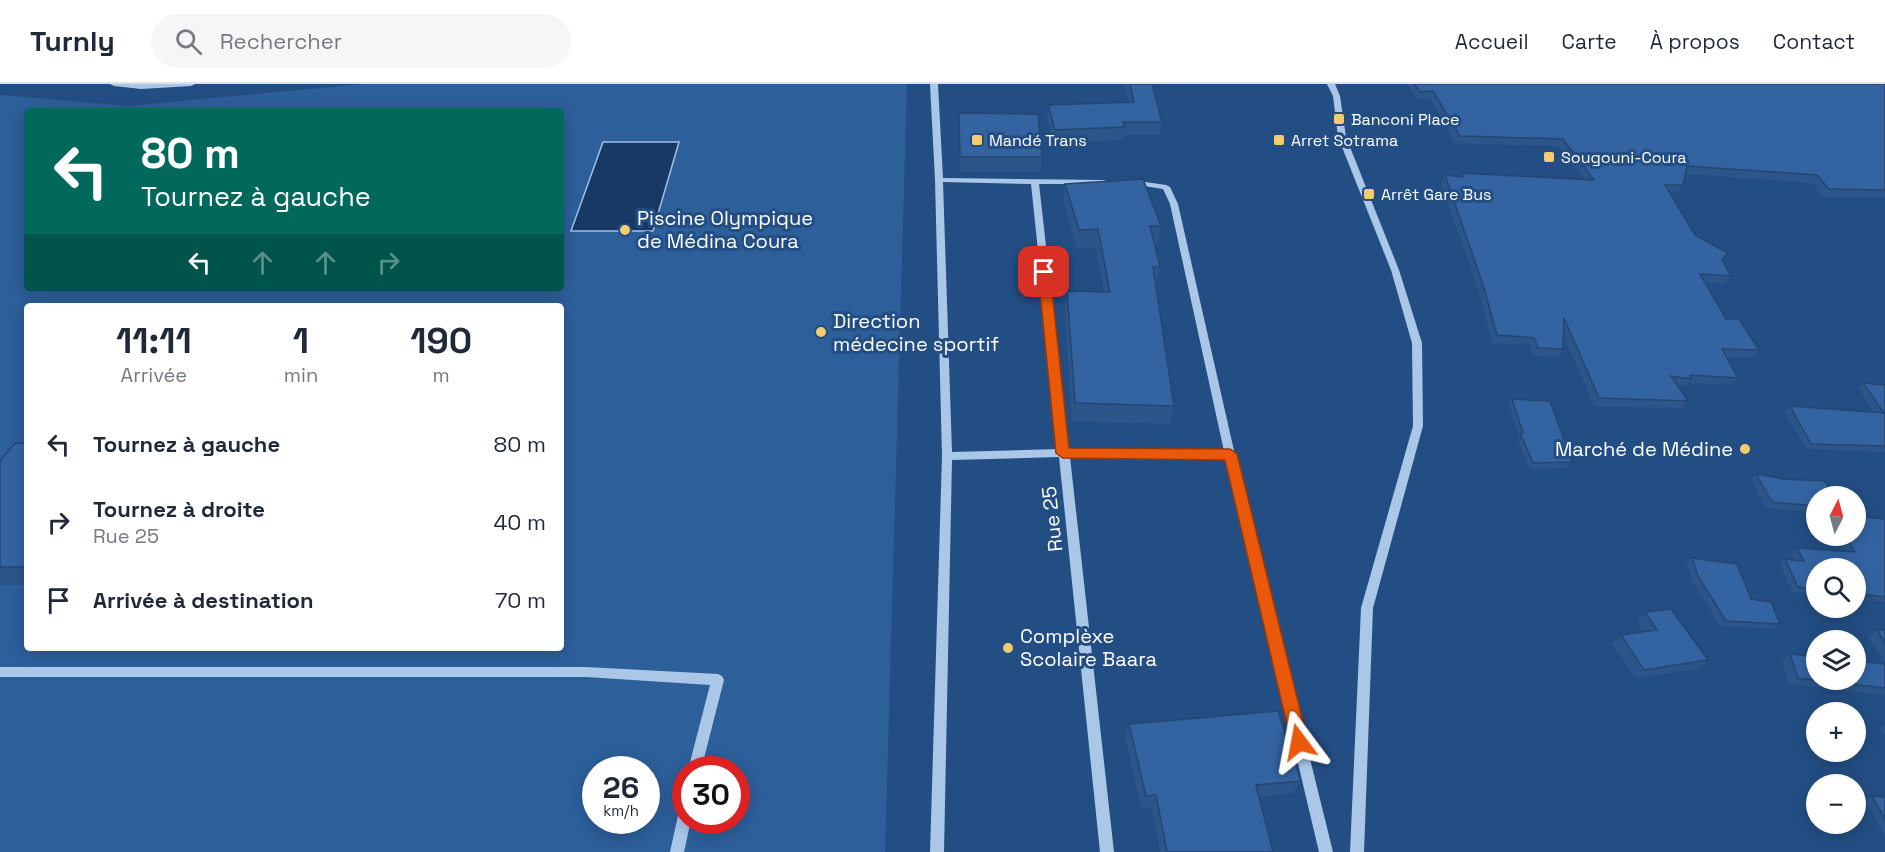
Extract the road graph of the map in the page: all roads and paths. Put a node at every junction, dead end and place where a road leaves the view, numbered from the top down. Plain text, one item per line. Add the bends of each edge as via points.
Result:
1 (114, 84) edge
2 (191, 84) edge
3 (934, 84) edge
4 (1336, 86) edge
5 (939, 180) junction
6 (1035, 182) junction
7 (1063, 453) junction
8 (1230, 454) junction
9 (947, 456) junction
10 (0, 672) edge
11 (698, 756) edge
12 (681, 834) edge
13 (677, 852) edge
14 (937, 852) edge
15 (1107, 852) edge
16 (1326, 852) edge
17 (1357, 852) edge

1 - 2 street
3 - 5 street
4 - 17 street via 1339,128 1395,270 1416,343 1418,426 1367,608
5 - 6 street
5 - 9 street
6 - 7 street, Rue 25
6 - 8 street via 1144,182 1166,187 1174,204
7 - 8 street
7 - 9 street
7 - 15 street, Rue 25
8 - 16 street
9 - 14 street
10 - 11 street via 586,672 718,680
12 - 13 street

